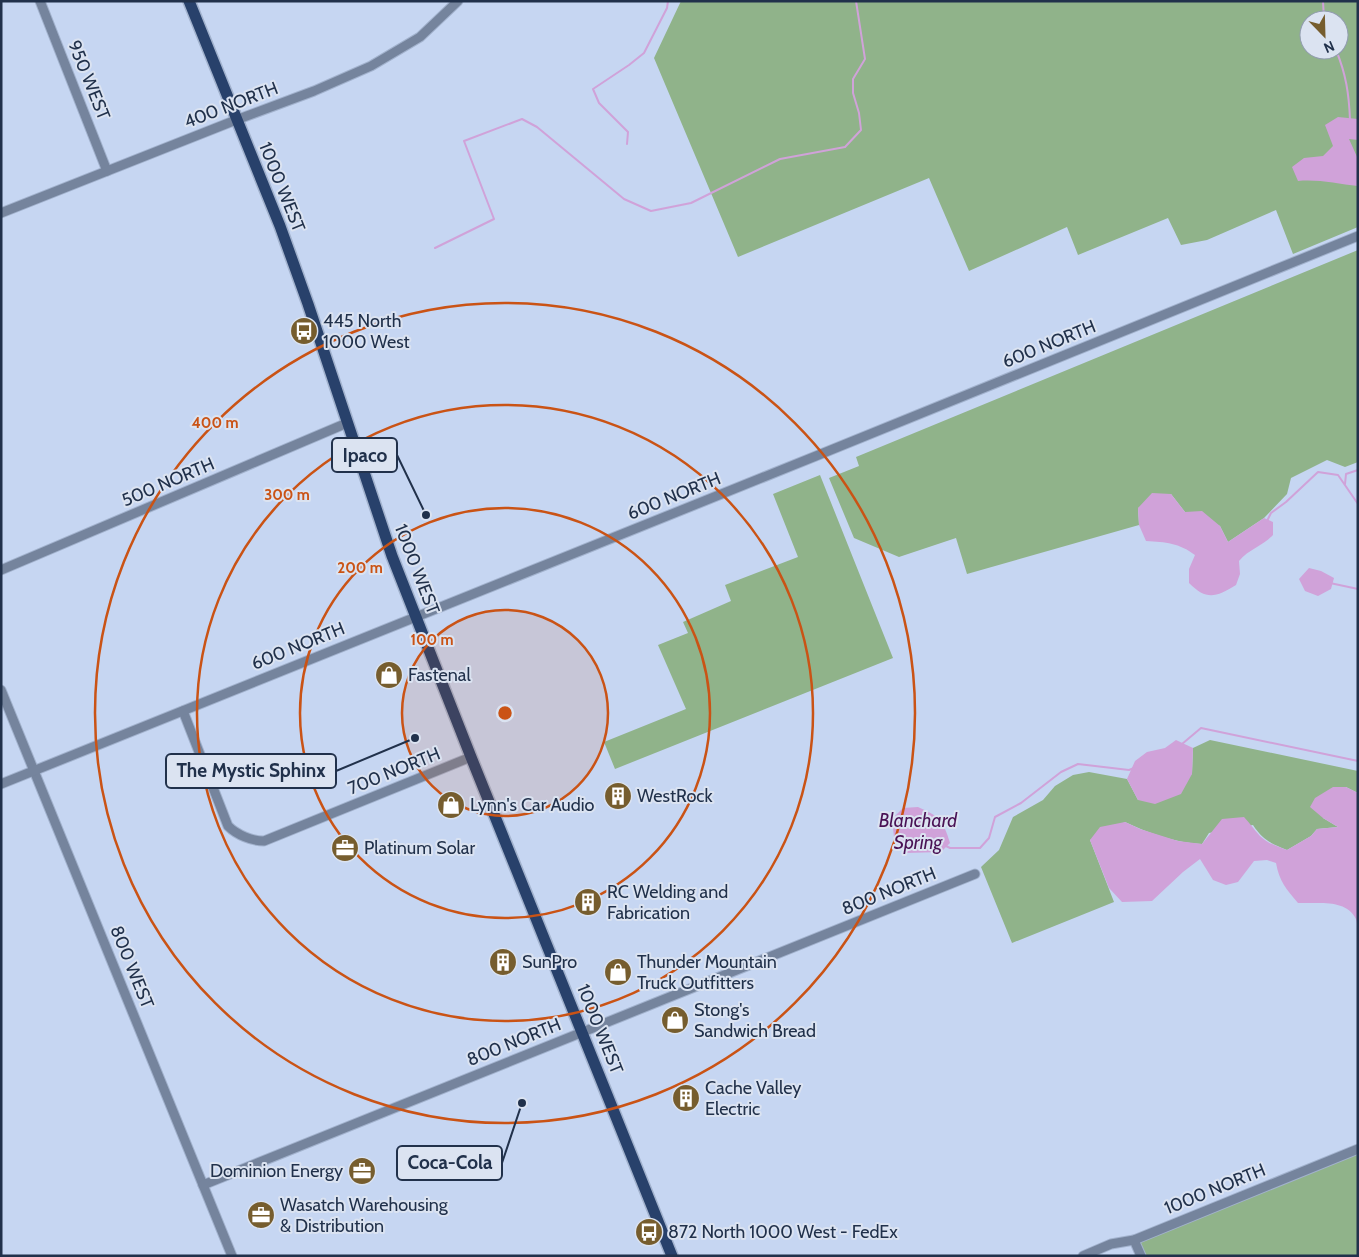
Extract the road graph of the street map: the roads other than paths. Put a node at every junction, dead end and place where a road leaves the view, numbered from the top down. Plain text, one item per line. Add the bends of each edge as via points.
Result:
1 (40, 1) edge
2 (189, 1) edge
3 (458, 1) edge
4 (236, 120) junction
5 (107, 172) junction
6 (1, 213) edge
7 (1358, 236) edge
8 (347, 423) junction
9 (1, 570) edge
10 (416, 616) junction
11 (1, 690) edge
12 (182, 711) junction
13 (471, 756) junction
14 (34, 771) junction
15 (1, 784) edge
16 (975, 874) dead end
17 (582, 1032) junction
18 (1358, 1149) edge
19 (204, 1185) junction
20 (1134, 1240) junction
21 (232, 1256) edge
22 (672, 1256) edge
23 (1083, 1256) edge
24 (1141, 1256) edge

1 - 5 street, 950 WEST
2 - 4 main road, 1000 WEST
3 - 4 street, 400 NORTH via 420,37 371,66
4 - 5 street, 400 NORTH
4 - 8 main road, 1000 WEST via 280,226
5 - 6 street, 400 NORTH
7 - 10 street, 600 NORTH
8 - 9 street, 500 NORTH
8 - 10 main road, 1000 WEST via 379,520
10 - 12 street, 600 NORTH
10 - 13 main road, 1000 WEST
11 - 14 street, 800 WEST
12 - 13 street, 700 NORTH via 228,826 257,841 264,841
12 - 14 street, 600 NORTH
13 - 17 main road, 1000 WEST
14 - 15 street, 600 NORTH
14 - 19 street, 800 WEST
16 - 17 street, 800 NORTH
17 - 19 street, 800 NORTH
17 - 22 main road, 1000 WEST
18 - 20 street, 1000 NORTH
19 - 21 street, 800 WEST
20 - 23 street, 1000 NORTH via 1111,1244
20 - 24 street

